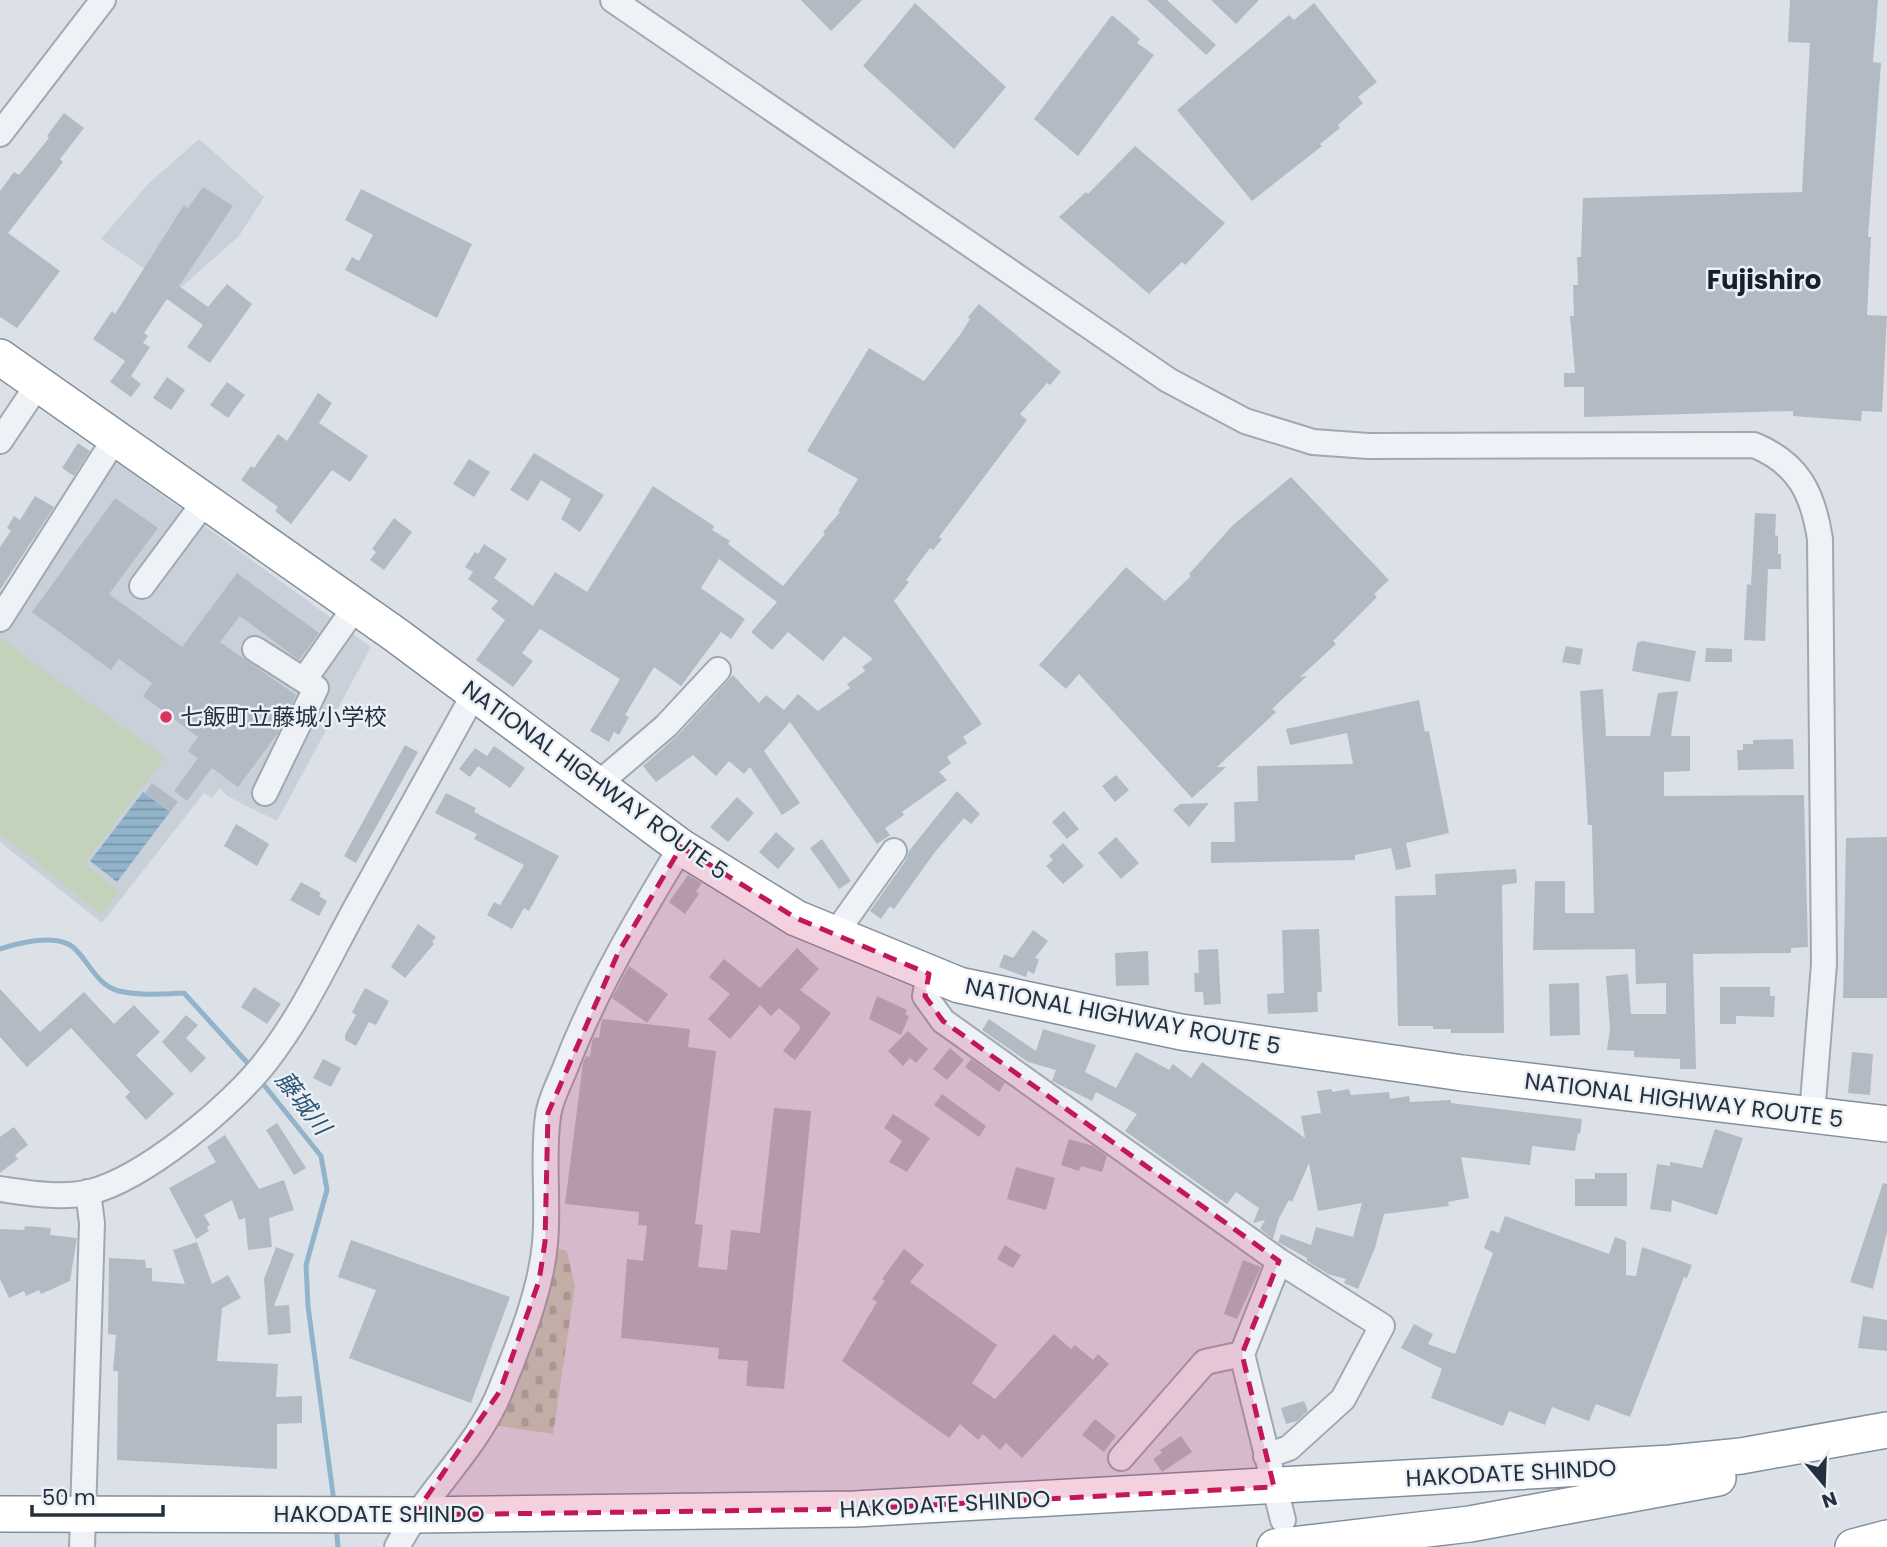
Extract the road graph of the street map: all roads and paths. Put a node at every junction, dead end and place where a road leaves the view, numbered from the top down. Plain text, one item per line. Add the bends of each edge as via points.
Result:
1 (103, 0) edge
2 (613, 0) edge
3 (0, 134) edge
4 (0, 358) edge
5 (38, 383) junction
6 (116, 437) junction
7 (0, 441) edge
8 (206, 500) junction
9 (142, 586) dead end
10 (356, 606) junction
11 (0, 619) edge
12 (255, 649) dead end
13 (718, 670) dead end
14 (304, 680) junction
15 (474, 694) junction
16 (597, 785) junction
17 (265, 793) dead end
18 (681, 847) junction
19 (894, 851) dead end
20 (835, 934) junction
21 (929, 974) junction
22 (1812, 1115) junction
23 (1887, 1124) edge
24 (0, 1189) edge
25 (88, 1192) junction
26 (1279, 1261) junction
27 (1242, 1354) junction
28 (1887, 1433) edge
29 (1121, 1458) dead end
30 (1275, 1502) edge
31 (0, 1514) edge
32 (414, 1515) junction
33 (82, 1530) edge
34 (1887, 1538) edge
35 (1887, 1544) edge
36 (397, 1547) edge
37 (1853, 1547) edge
38 (1880, 1547) edge

1 - 3 street
2 - 22 street via 1168,380 1245,421 1313,442 1368,446 1754,445 1791,467 1811,502 1820,539 1824,964
4 - 5 highway, NATIONAL HIGHWAY ROUTE 5
5 - 6 highway, NATIONAL HIGHWAY ROUTE 5
5 - 7 street
6 - 8 highway, NATIONAL HIGHWAY ROUTE 5
6 - 11 street
8 - 9 street
8 - 10 highway, NATIONAL HIGHWAY ROUTE 5
10 - 14 street
10 - 15 highway, NATIONAL HIGHWAY ROUTE 5
12 - 14 street
13 - 16 street via 666,726
14 - 17 street via 316,688
15 - 16 highway, NATIONAL HIGHWAY ROUTE 5
15 - 25 street via 305,1003 266,1061 242,1088 163,1154 125,1180
16 - 18 highway, NATIONAL HIGHWAY ROUTE 5
18 - 20 highway, NATIONAL HIGHWAY ROUTE 5 via 796,918
18 - 32 street via 618,953 579,1031 548,1113 545,1242 538,1281 500,1391 488,1415
19 - 20 street
20 - 21 highway, NATIONAL HIGHWAY ROUTE 5
21 - 22 highway, NATIONAL HIGHWAY ROUTE 5 via 959,985 1181,1032 1462,1073
21 - 26 street via 925,996 943,1021
22 - 23 highway, NATIONAL HIGHWAY ROUTE 5
24 - 25 street via 33,1194
25 - 33 street via 92,1223
26 - 27 street
26 - 30 street via 1382,1326 1343,1399 1289,1448
27 - 29 street via 1205,1362
27 - 30 street
28 - 30 highway, HAKODATE SHINDO via 1741,1456
28 - 30 highway via 1715,1478 1470,1524
30 - 32 highway, HAKODATE SHINDO
31 - 33 highway, HAKODATE SHINDO
32 - 33 highway, HAKODATE SHINDO via 295,1514
32 - 36 street
34 - 37 highway
35 - 38 highway

